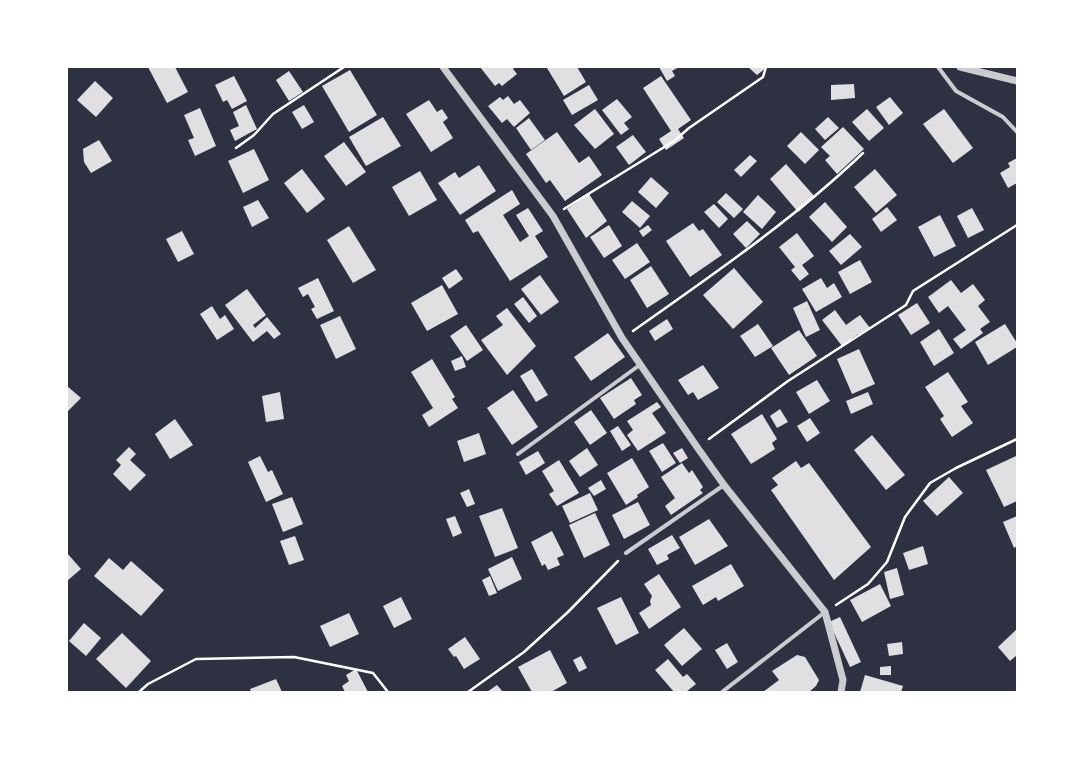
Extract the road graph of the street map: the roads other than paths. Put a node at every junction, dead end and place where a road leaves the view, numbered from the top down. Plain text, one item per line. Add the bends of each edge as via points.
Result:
1 (444, 67) edge
2 (938, 67) edge
3 (960, 67) edge
4 (1017, 80) edge
5 (1017, 132) edge
6 (641, 364) junction
7 (518, 454) dead end
8 (724, 485) junction
9 (626, 553) road end
10 (825, 612) junction
11 (722, 692) edge
12 (841, 692) edge

1 - 6 street via 553,216 622,338
2 - 5 street via 956,92 1003,117
3 - 4 street
6 - 7 street
6 - 8 street
8 - 9 street
8 - 10 street
10 - 11 street
10 - 12 street via 843,680

